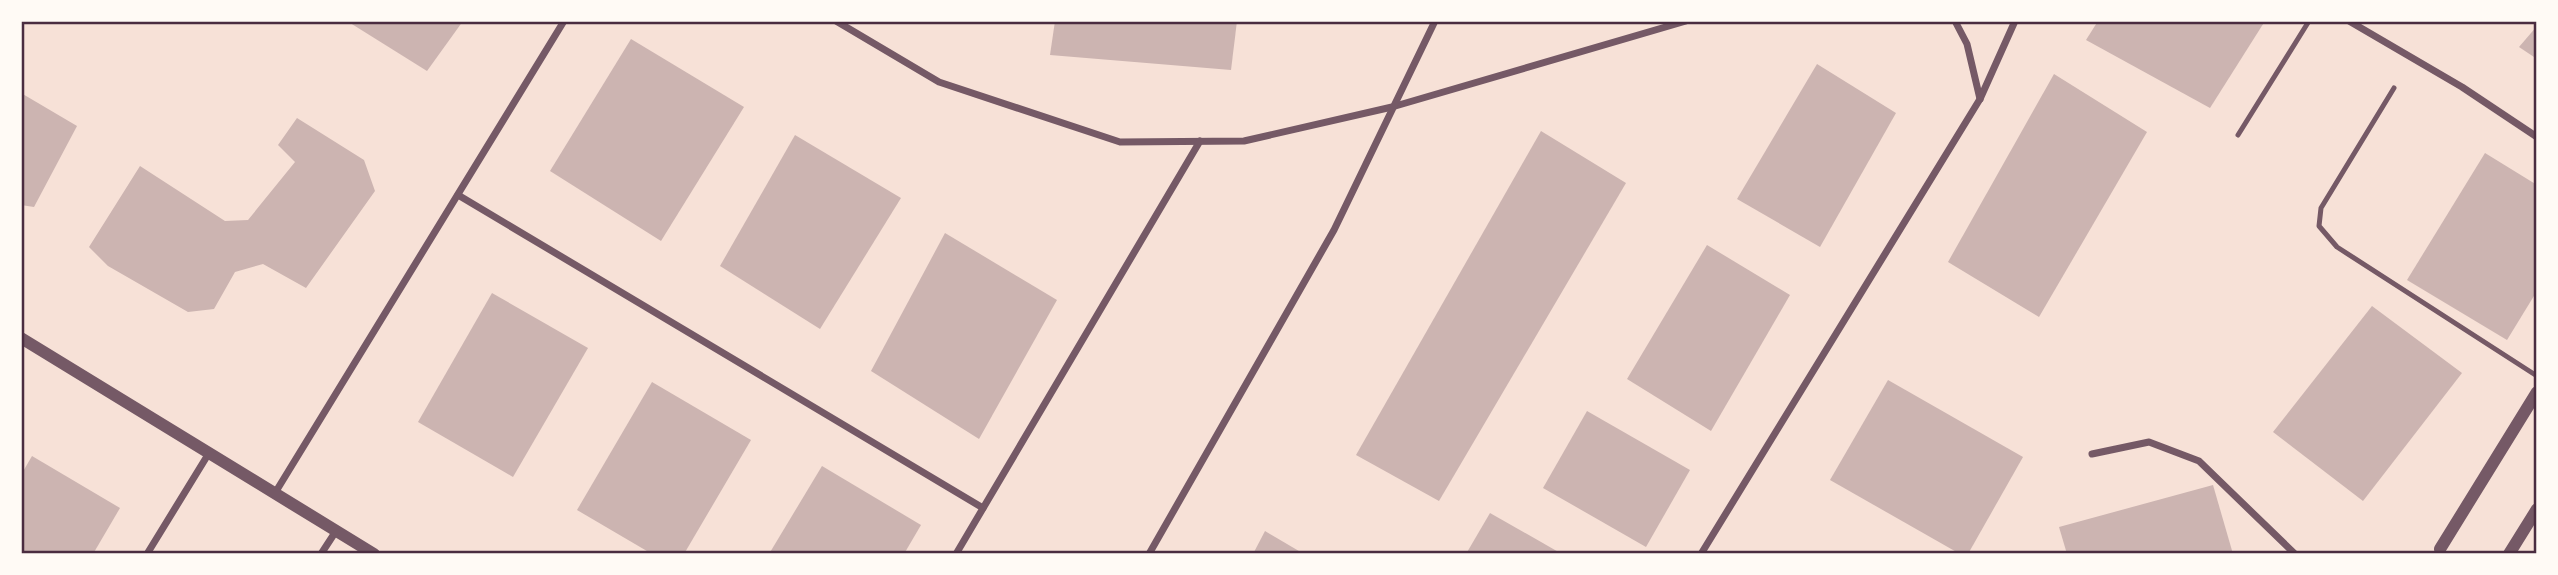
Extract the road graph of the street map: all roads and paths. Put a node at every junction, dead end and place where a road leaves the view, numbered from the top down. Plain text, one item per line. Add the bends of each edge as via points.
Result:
1 (564, 21) edge
2 (836, 21) edge
3 (1435, 21) edge
4 (1686, 21) edge
5 (1955, 21) edge
6 (2015, 21) edge
7 (2309, 21) edge
8 (2349, 21) edge
9 (2394, 88) dead end
10 (1980, 99) junction
11 (1392, 107) junction
12 (2238, 135) dead end
13 (2537, 137) edge
14 (1200, 141) junction
15 (458, 195) junction
16 (21, 338) edge
17 (2537, 376) edge
18 (2537, 392) edge
19 (209, 453) junction
20 (2092, 454) dead end
21 (275, 493) junction
22 (984, 508) junction
23 (2537, 509) edge
24 (336, 531) junction
25 (2441, 552) edge
26 (148, 554) edge
27 (321, 554) edge
28 (374, 554) edge
29 (956, 554) edge
30 (1149, 554) edge
31 (1701, 554) edge
32 (2295, 554) edge
33 (2509, 554) edge

1 - 15 street
2 - 14 street via 939,82 1120,142
3 - 11 street
4 - 11 street
5 - 10 street via 1967,44
6 - 10 street
7 - 12 lane
8 - 13 street
9 - 17 lane via 2322,208 2319,226 2337,247
10 - 31 street
11 - 14 street via 1244,141
11 - 30 street via 1334,230
14 - 22 street
15 - 21 street
15 - 22 street
16 - 19 street
18 - 25 street
19 - 21 street
19 - 26 street
20 - 32 street via 2149,442 2199,461
21 - 24 street
22 - 29 street
23 - 33 street
24 - 27 street
24 - 28 street

